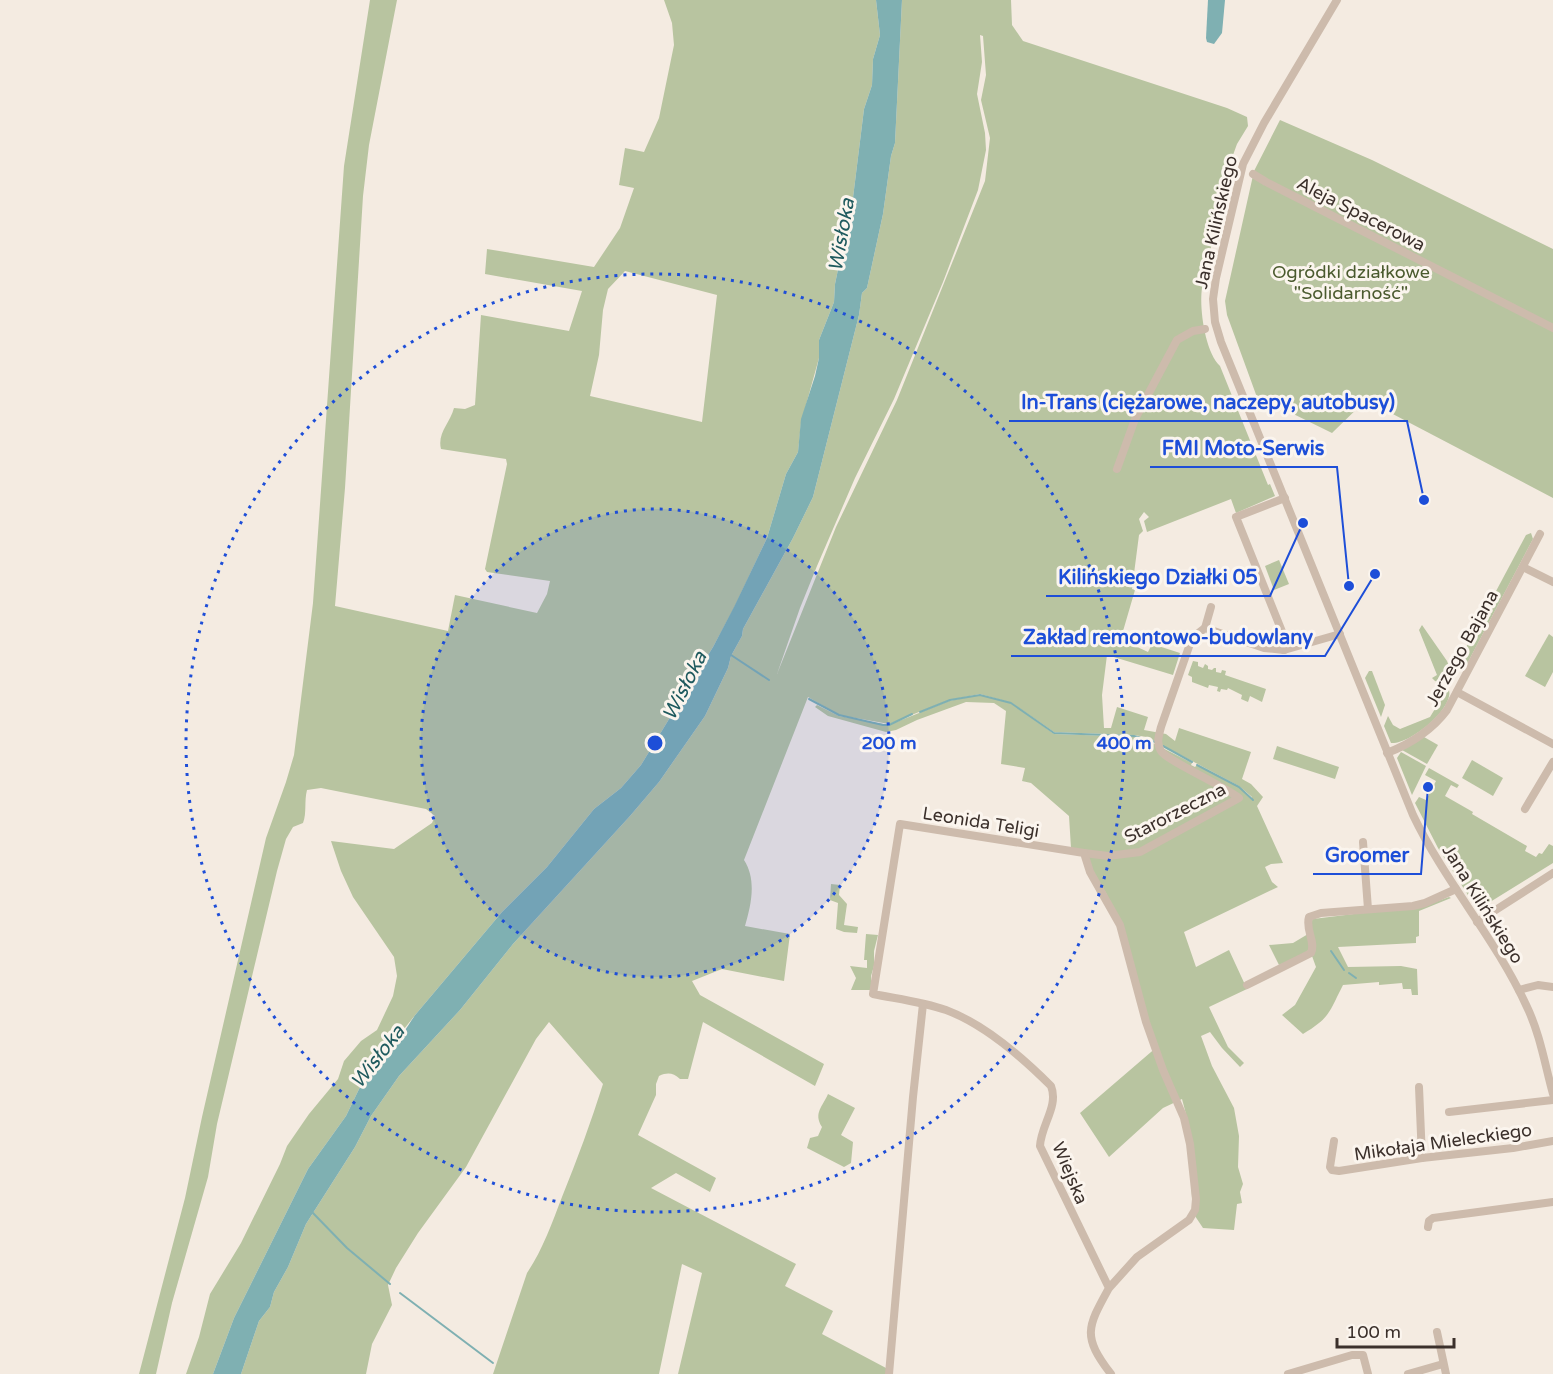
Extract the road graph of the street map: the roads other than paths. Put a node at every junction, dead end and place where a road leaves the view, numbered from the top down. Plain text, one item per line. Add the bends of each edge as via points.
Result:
1 (1337, 0) edge
2 (1253, 174) dead end
3 (1553, 328) edge
4 (1205, 329) dead end
5 (1117, 469) dead end
6 (1285, 498) junction
7 (1540, 534) dead end
8 (1523, 567) junction
9 (1553, 582) edge
10 (1212, 607) dead end
11 (1205, 628) junction
12 (1340, 634) junction
13 (1284, 650) junction
14 (1457, 692) junction
15 (1553, 744) edge
16 (1387, 753) junction
17 (1553, 762) edge
18 (1525, 809) dead end
19 (1363, 842) dead end
20 (1084, 853) junction
21 (1553, 873) edge
22 (1456, 889) junction
23 (1368, 909) junction
24 (1477, 922) junction
25 (1247, 985) dead end
26 (1553, 987) edge
27 (1519, 990) junction
28 (923, 1004) junction
29 (1419, 1086) dead end
30 (1553, 1094) edge
31 (1553, 1100) edge
32 (1449, 1112) dead end
33 (1334, 1141) dead end
34 (1553, 1141) edge
35 (1422, 1158) junction
36 (1553, 1202) edge
37 (1428, 1227) dead end
38 (1109, 1288) junction
39 (1437, 1332) dead end
40 (1443, 1364) junction
41 (889, 1374) edge
42 (1111, 1374) edge
43 (1288, 1374) edge
44 (1368, 1374) edge
45 (1408, 1374) edge
46 (1446, 1374) edge

1 - 6 street, Jana Kilińskiego via 1263,123 1243,164 1216,278 1213,311 1221,342
2 - 3 street, Aleja Spacerowa
4 - 5 street via 1177,340 1135,419
6 - 12 street, Jana Kilińskiego
6 - 13 street via 1236,517 1283,634
7 - 8 street, Jerzego Bajana
8 - 9 street
8 - 14 street, Jerzego Bajana
10 - 11 street
11 - 13 street via 1264,648
11 - 20 street, Starorzeczna via 1192,638 1161,728 1159,748 1165,756 1239,798 1140,852 1107,856
12 - 13 street
12 - 16 street, Jana Kilińskiego
14 - 15 street
14 - 16 street, Jerzego Bajana via 1437,723
16 - 22 street, Jana Kilińskiego via 1422,834
17 - 18 street
19 - 23 street
20 - 28 street, Leonida Teligi via 900,824 873,994
20 - 38 street via 1090,872 1120,925 1146,1022 1180,1106 1190,1144 1196,1199 1189,1220 1137,1257
21 - 24 street
22 - 23 street via 1425,903
22 - 24 street, Jana Kilińskiego
23 - 25 street via 1309,917 1311,953
24 - 27 street, Jana Kilińskiego
26 - 27 street via 1538,985
27 - 30 street, Jana Kilińskiego via 1534,1023
28 - 38 street, Wiejska via 948,1011 986,1032 1051,1086 1053,1103 1040,1146
28 - 41 street
29 - 35 street
31 - 32 street
33 - 35 street, Mikołaja Mieleckiego via 1332,1170
34 - 35 street, Mikołaja Mieleckiego
36 - 37 street via 1433,1218
38 - 42 street via 1089,1334 1093,1348
39 - 40 street
40 - 45 street
40 - 46 street
43 - 44 street via 1363,1355

